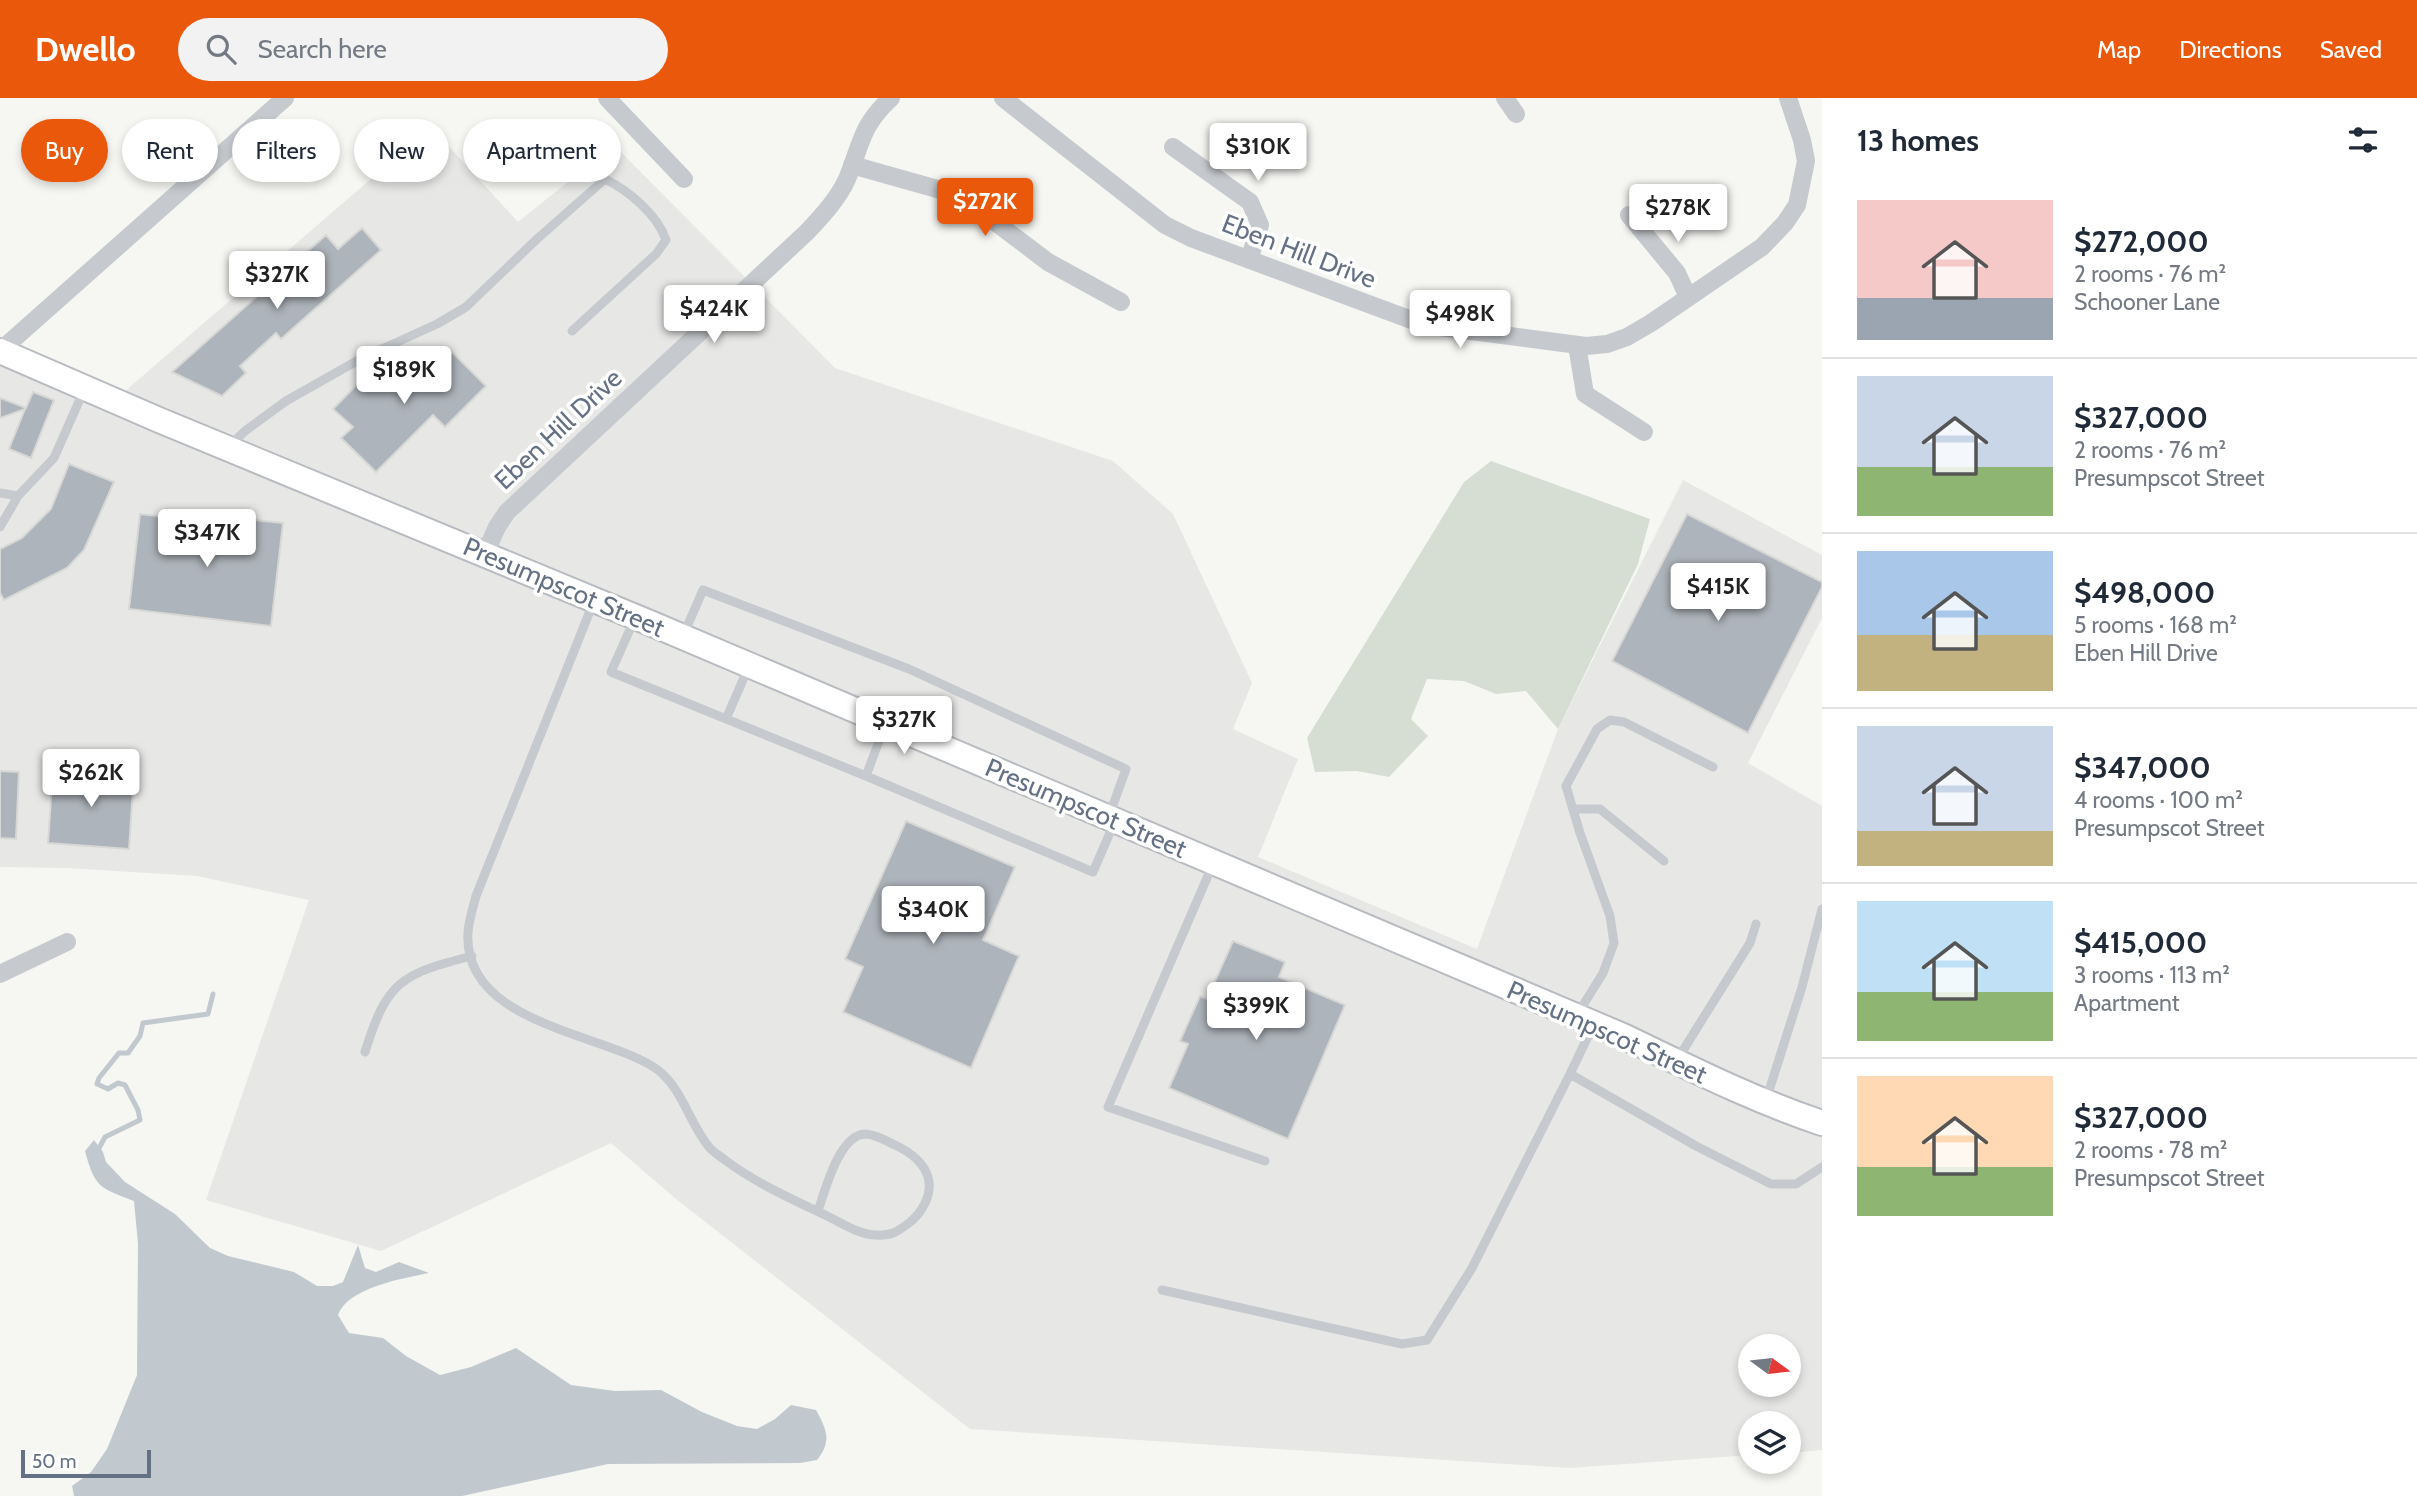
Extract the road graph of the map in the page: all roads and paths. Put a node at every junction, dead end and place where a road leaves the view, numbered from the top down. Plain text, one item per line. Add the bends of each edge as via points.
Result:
1 (285, 98) edge
2 (891, 98) edge
3 (1003, 98) edge
4 (1505, 98) edge
5 (1788, 98) edge
6 (609, 99) edge
7 (1516, 114) dead end
8 (1173, 146) dead end
9 (852, 165) junction
10 (684, 179) dead end
11 (1629, 215) dead end
12 (1249, 260) junction
13 (1688, 297) junction
14 (1121, 302) dead end
15 (572, 331) dead end
16 (1577, 345) junction
17 (0, 351) edge
18 (85, 388) junction
19 (1644, 432) dead end
20 (226, 448) junction
21 (0, 493) edge
22 (18, 496) junction
23 (0, 527) edge
24 (485, 554) junction
25 (595, 600) junction
26 (635, 617) junction
27 (682, 637) junction
28 (750, 666) junction
29 (726, 719) junction
30 (885, 723) junction
31 (1713, 768) dead end
32 (866, 776) junction
33 (1573, 809) junction
34 (1112, 819) junction
35 (1664, 861) dead end
36 (1213, 862) junction
37 (1822, 909) edge
38 (1756, 924) dead end
39 (67, 942) dead end
40 (472, 956) junction
41 (0, 974) edge
42 (1585, 1021) junction
43 (365, 1052) dead end
44 (1676, 1062) junction
45 (1570, 1074) junction
46 (1765, 1101) junction
47 (1822, 1123) edge
48 (1265, 1161) dead end
49 (1822, 1167) edge
50 (818, 1212) junction
51 (1162, 1290) dead end

1 - 17 street
2 - 9 street, Eben Hill Drive via 873,114
3 - 12 street, Eben Hill Drive via 1165,225
4 - 7 street
5 - 13 street, Eben Hill Drive via 1806,161 1797,205 1762,247
6 - 10 street
8 - 12 street via 1250,202 1259,226
9 - 14 street via 955,194 1048,262
9 - 24 street, Eben Hill Drive via 838,195 807,232 507,512
11 - 13 street via 1677,273
12 - 16 street, Eben Hill Drive via 1425,325
13 - 16 street, Eben Hill Drive via 1627,337 1607,344
15 - 20 lane via 666,240 661,226 605,179 466,307 286,401
16 - 19 street via 1586,394
17 - 18 street, Presumpscot Street
18 - 20 street, Presumpscot Street
18 - 22 lane via 54,458
20 - 24 street, Presumpscot Street
21 - 22 lane
22 - 23 lane
24 - 25 street, Presumpscot Street
25 - 26 street, Presumpscot Street
25 - 40 lane via 476,896 468,933
26 - 27 street, Presumpscot Street
26 - 29 lane via 611,671
27 - 28 street, Presumpscot Street
27 - 34 lane via 703,590 909,668 1126,769
28 - 29 lane
28 - 30 street, Presumpscot Street
29 - 32 lane
30 - 32 lane
30 - 34 street, Presumpscot Street
31 - 33 lane via 1624,722 1610,720 1597,729 1566,786
32 - 34 lane via 1093,872
33 - 35 lane via 1600,809
33 - 42 lane via 1610,916 1614,943
34 - 36 street, Presumpscot Street
36 - 42 street, Presumpscot Street
36 - 48 lane via 1108,1107
37 - 46 lane
38 - 44 lane via 1750,943
39 - 41 street
40 - 43 lane via 403,981 382,1006
40 - 50 lane via 489,989 521,1013 652,1066 672,1084 709,1148 751,1178
42 - 44 street, Presumpscot Street
42 - 45 lane
44 - 46 street, Presumpscot Street
45 - 49 lane via 1771,1184 1796,1184
45 - 51 lane via 1472,1268 1427,1340 1402,1344
46 - 47 street, Presumpscot Street
50 - 50 lane via 849,1140 865,1134 912,1153 928,1177 927,1200 915,1218 893,1235 873,1236

